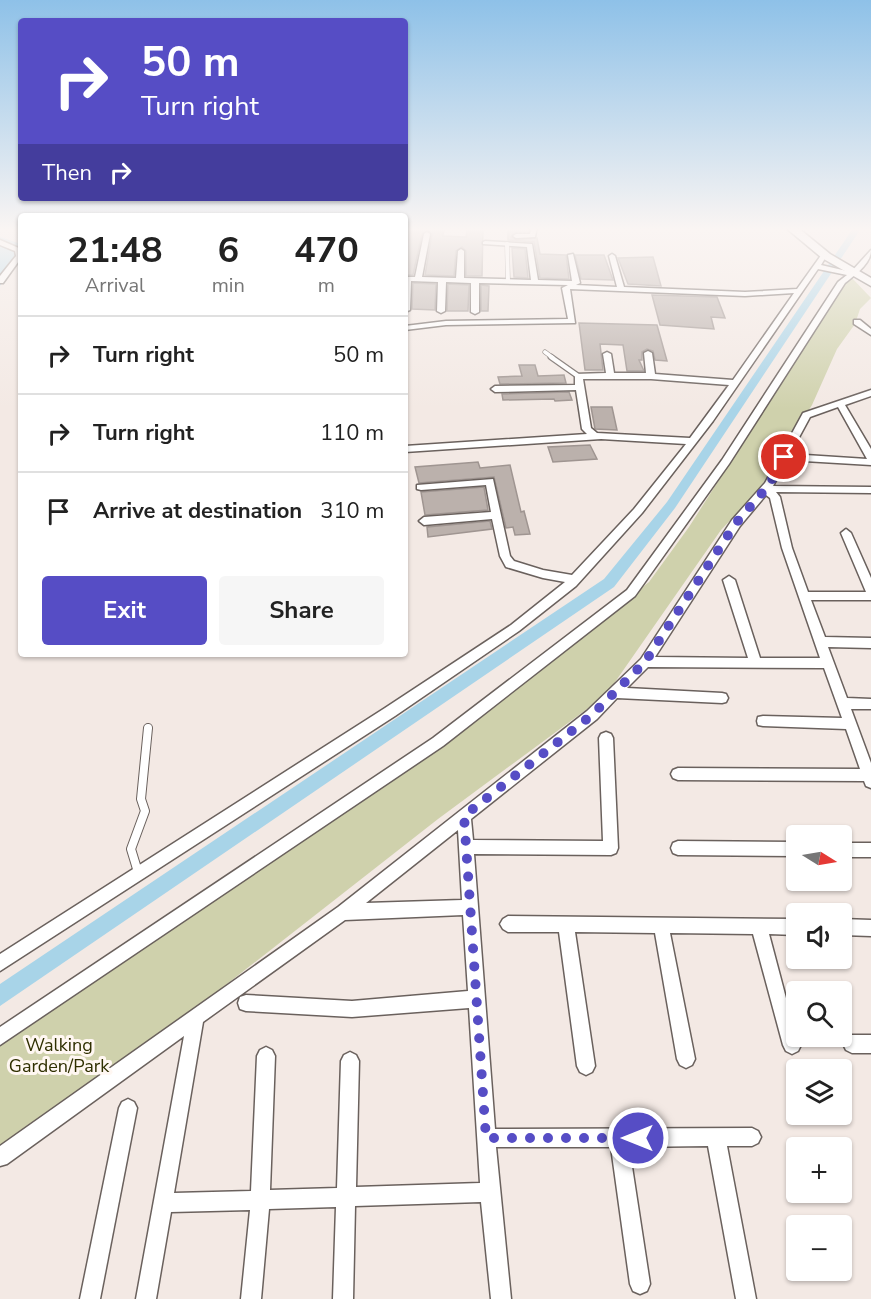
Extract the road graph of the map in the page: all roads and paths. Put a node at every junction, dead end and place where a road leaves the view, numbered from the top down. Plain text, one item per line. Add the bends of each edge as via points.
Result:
1 (442, 288) edge
2 (475, 288) edge
3 (577, 288) edge
4 (645, 288) edge
5 (801, 288) edge
6 (838, 288) edge
7 (798, 291) junction
8 (441, 311) dead end
9 (475, 312) dead end
10 (857, 322) dead end
11 (408, 328) edge
12 (871, 333) edge
13 (545, 352) dead end
14 (648, 353) dead end
15 (607, 354) dead end
16 (610, 375) junction
17 (578, 376) junction
18 (651, 376) junction
19 (734, 383) junction
20 (579, 387) junction
21 (495, 389) dead end
22 (871, 393) edge
23 (840, 403) junction
24 (594, 436) junction
25 (692, 441) junction
26 (408, 448) edge
27 (784, 457) junction
28 (871, 460) edge
29 (421, 487) dead end
30 (766, 489) junction
31 (871, 490) edge
32 (497, 515) junction
33 (424, 521) dead end
34 (846, 533) dead end
35 (575, 580) junction
36 (729, 580) dead end
37 (871, 593) edge
38 (804, 596) junction
39 (821, 642) junction
40 (871, 643) edge
41 (645, 662) junction
42 (756, 663) junction
43 (828, 663) junction
44 (612, 693) junction
45 (722, 698) dead end
46 (843, 703) junction
47 (871, 704) edge
48 (764, 721) dead end
49 (850, 723) junction
50 (148, 728) dead end
51 (606, 738) dead end
52 (678, 774) dead end
53 (870, 778) edge
54 (464, 816) junction
55 (466, 847) junction
56 (678, 848) dead end
57 (786, 849) edge
58 (852, 850) edge
59 (871, 850) edge
60 (139, 873) junction
61 (470, 907) junction
62 (343, 912) junction
63 (508, 924) dead end
64 (566, 925) junction
65 (661, 926) junction
66 (759, 927) junction
67 (786, 927) edge
68 (852, 927) edge
69 (871, 928) edge
70 (0, 963) edge
71 (476, 999) junction
72 (246, 1003) dead end
73 (196, 1016) junction
74 (786, 1024) edge
75 (0, 1036) edge
76 (852, 1044) dead end
77 (871, 1044) edge
78 (266, 1056) dead end
79 (686, 1059) dead end
80 (350, 1061) dead end
81 (586, 1066) dead end
82 (128, 1108) dead end
83 (752, 1137) dead end
84 (486, 1138) junction
85 (619, 1138) junction
86 (716, 1138) junction
87 (0, 1157) edge
88 (490, 1192) junction
89 (344, 1198) junction
90 (260, 1200) junction
91 (163, 1203) junction
92 (640, 1284) dead end
93 (90, 1299) edge
94 (146, 1299) edge
95 (251, 1299) edge
96 (343, 1299) edge
97 (501, 1299) edge
98 (746, 1299) edge

1 - 8 street
2 - 9 street
3 - 11 street via 567,288 572,321 446,323
4 - 7 street via 745,294
5 - 7 street
6 - 75 street via 726,462 631,593 438,742
7 - 19 street
10 - 12 street
13 - 17 lane
14 - 18 street
15 - 16 street
16 - 17 street
16 - 18 street
17 - 20 street
18 - 19 street
19 - 25 street
20 - 21 street
20 - 24 street via 587,429
22 - 23 street
23 - 27 street via 806,415
23 - 28 street
24 - 25 street
24 - 26 street
25 - 35 street via 638,511
27 - 28 street
27 - 30 street
29 - 32 street via 490,481
30 - 31 street
30 - 38 street via 775,497
30 - 41 street via 736,523
32 - 33 street
32 - 35 street via 510,564
34 - 37 street
35 - 60 street via 515,628 420,692
36 - 42 street
37 - 38 street
38 - 39 street
39 - 40 street
39 - 43 street
41 - 42 street
41 - 44 street
42 - 43 street
43 - 46 street
44 - 45 street
44 - 54 street via 592,715
46 - 47 street
46 - 49 street
48 - 49 street
49 - 53 street
50 - 60 lane via 141,799 145,811 131,849
51 - 55 street via 611,848
52 - 53 street
54 - 55 street
54 - 62 street
55 - 61 street
56 - 57 street
58 - 59 street
60 - 70 street
61 - 62 street
61 - 71 street
62 - 73 street
63 - 64 street
64 - 65 street
64 - 81 street
65 - 66 street
65 - 79 street
66 - 67 street
66 - 74 street
68 - 69 street
71 - 72 street via 352,1009
71 - 84 street
73 - 87 street
73 - 91 street
76 - 77 street
78 - 90 street
80 - 89 street
82 - 93 street
83 - 86 street
84 - 85 street
84 - 88 street
85 - 86 street
85 - 92 street
86 - 98 street
88 - 89 street
88 - 97 street
89 - 90 street
89 - 96 street
90 - 91 street
90 - 95 street
91 - 94 street

